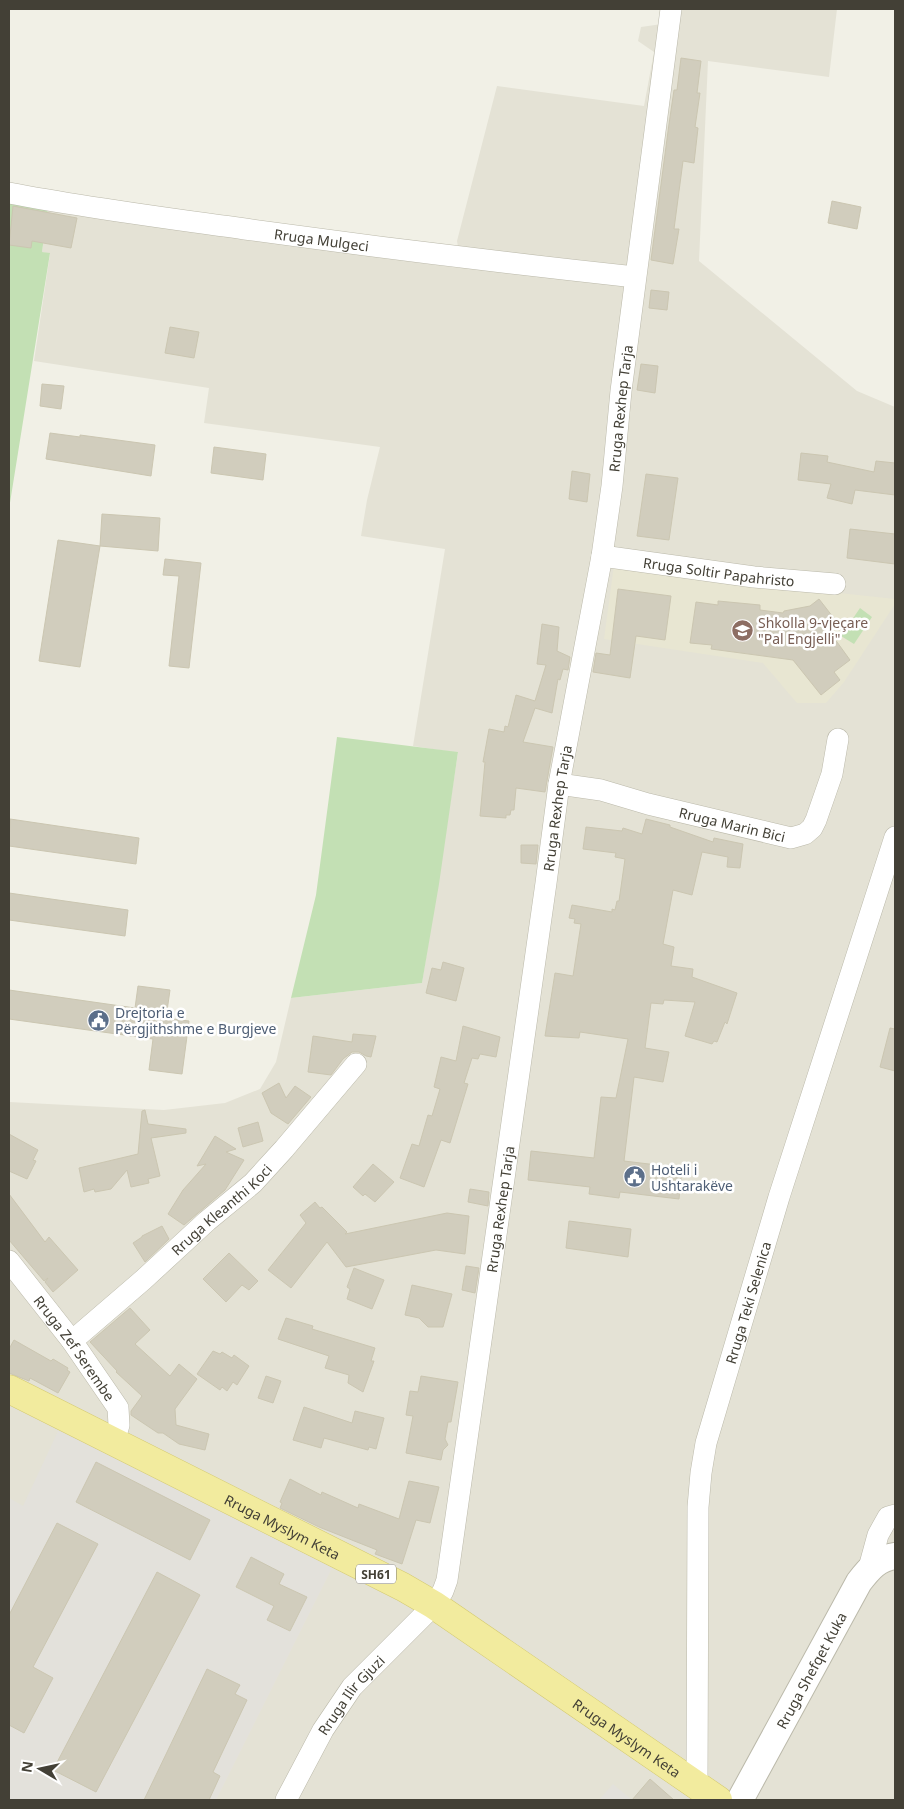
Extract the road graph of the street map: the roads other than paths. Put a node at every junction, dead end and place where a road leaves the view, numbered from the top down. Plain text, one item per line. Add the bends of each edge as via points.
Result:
1 (671, 9) edge
2 (9, 193) edge
3 (636, 277) junction
4 (602, 556) junction
5 (835, 584) dead end
6 (838, 739) dead end
7 (559, 784) junction
8 (895, 837) edge
9 (356, 1064) dead end
10 (9, 1261) edge
11 (72, 1340) junction
12 (9, 1389) edge
13 (114, 1442) junction
14 (895, 1516) edge
15 (895, 1556) edge
16 (869, 1568) junction
17 (434, 1605) junction
18 (708, 1793) edge
19 (286, 1800) edge
20 (740, 1800) edge

1 - 3 street, Rruga Rexhep Tarja
2 - 3 street, Rruga Mulgeci via 359,245
3 - 4 street, Rruga Rexhep Tarja
4 - 5 street, Rruga Soltir Papahristo via 754,577
4 - 7 street, Rruga Rexhep Tarja
6 - 7 street, Rruga Marin Bici via 832,774 816,820 805,834 791,838 600,790
7 - 17 street, Rruga Rexhep Tarja via 447,1580
8 - 18 street, Rruga Teki Selenica via 779,1197 706,1443 698,1507
9 - 11 street, Rruga Kleanthi Koci via 253,1183
10 - 11 street, Rruga Zef Serembe
11 - 13 street, Rruga Zef Serembe via 118,1408 119,1425
12 - 13 main road, Rruga Myslym Keta / SH61
13 - 17 main road, Rruga Myslym Keta / SH61
14 - 16 street via 888,1517 878,1536
15 - 16 street via 880,1560
16 - 20 street, Rruga Shefqet Kuka
17 - 18 main road, Rruga Myslym Keta / SH61
17 - 19 street, Rruga Ilir Gjuzi via 352,1687 323,1730

